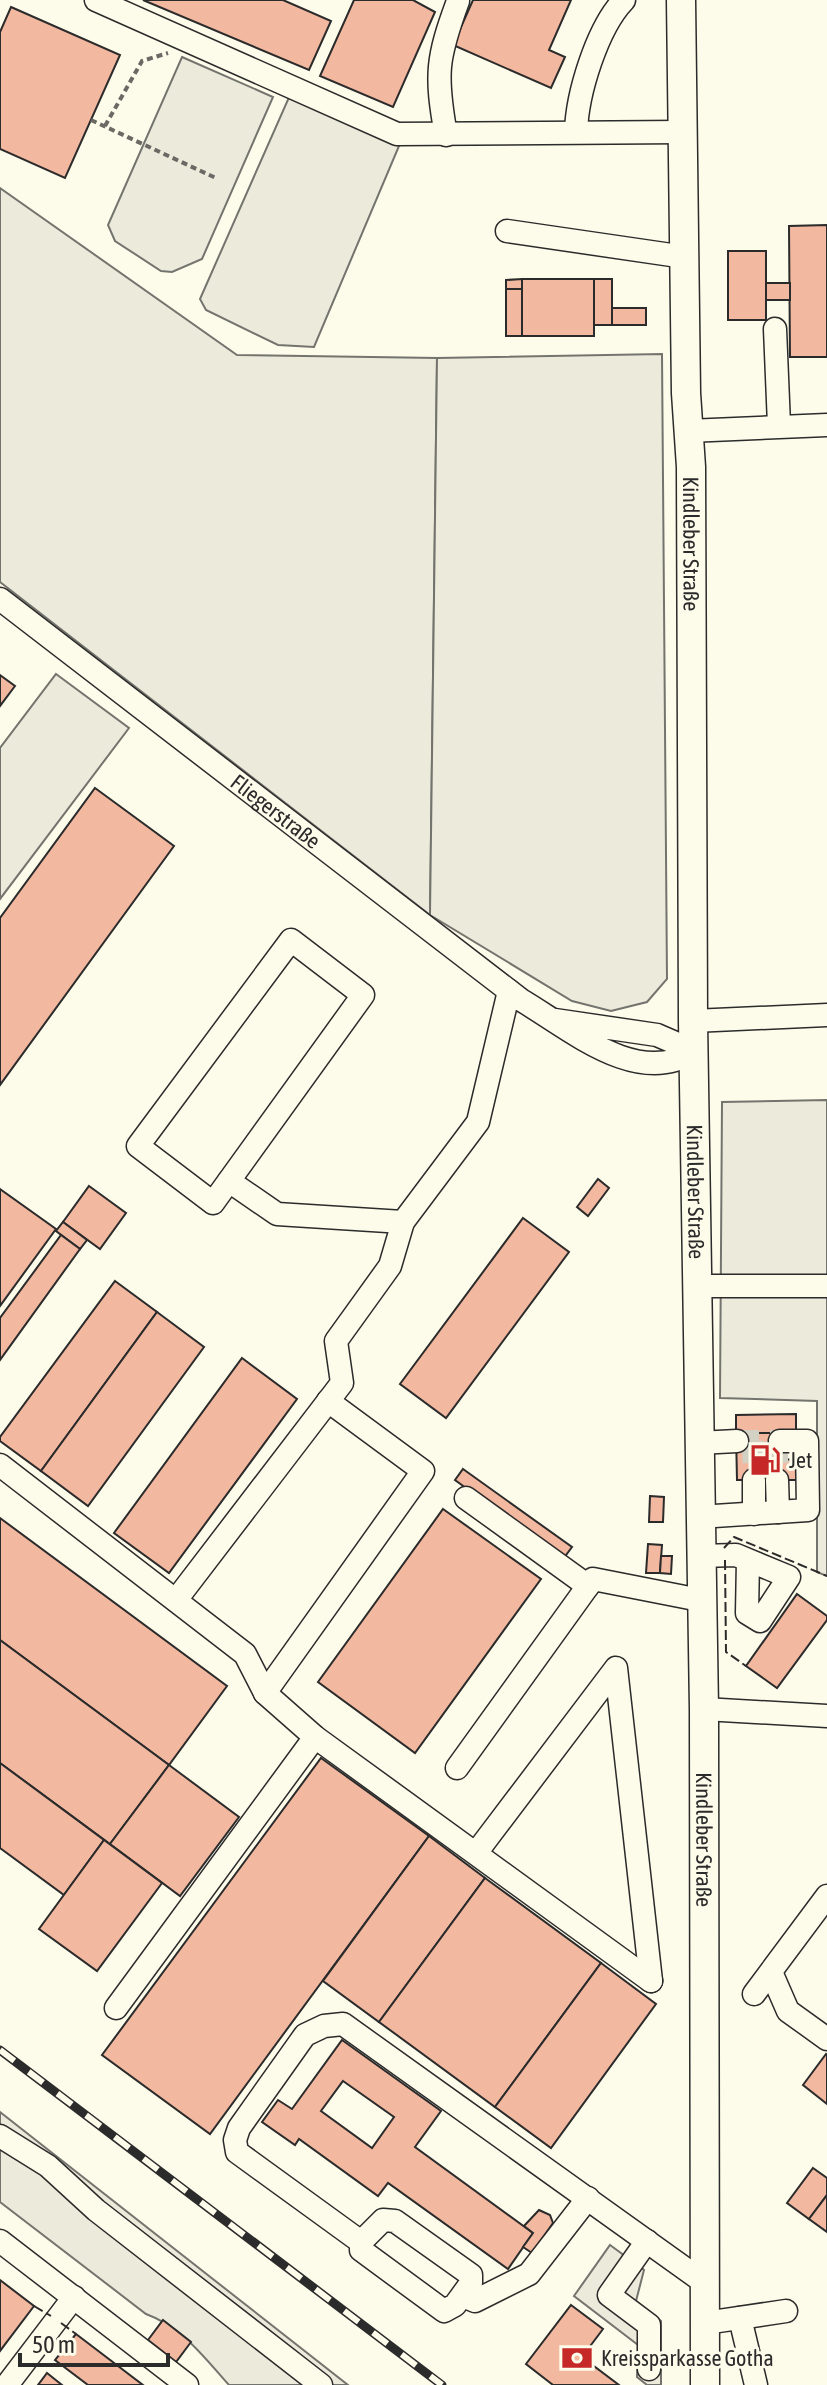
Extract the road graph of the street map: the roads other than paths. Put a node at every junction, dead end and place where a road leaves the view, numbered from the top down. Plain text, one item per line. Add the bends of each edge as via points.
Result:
1 (96, 0) edge
2 (624, 0) edge
3 (681, 0) edge
4 (458, 1) edge
5 (576, 132) junction
6 (683, 132) junction
7 (446, 135) junction
8 (507, 231) dead end
9 (685, 257) junction
10 (775, 329) dead end
11 (779, 425) junction
12 (827, 425) edge
13 (688, 431) junction
14 (0, 599) edge
15 (509, 991) junction
16 (827, 1015) edge
17 (693, 1021) junction
18 (694, 1051) junction
19 (229, 1181) junction
20 (403, 1222) junction
21 (697, 1286) junction
22 (827, 1286) edge
23 (328, 1401) junction
24 (737, 1441) tunnel mouth
25 (780, 1441) tunnel mouth
26 (698, 1443) junction
27 (0, 1465) edge
28 (754, 1480) tunnel mouth
29 (777, 1480) tunnel mouth
30 (466, 1498) dead end
31 (778, 1512) junction
32 (754, 1514) junction
33 (699, 1517) junction
34 (700, 1556) junction
35 (748, 1560) dead end
36 (588, 1586) junction
37 (176, 1600) junction
38 (700, 1600) junction
39 (265, 1693) junction
40 (704, 1709) junction
41 (827, 1716) edge
42 (315, 1737) junction
43 (457, 1768) dead end
44 (476, 1853) junction
45 (827, 1896) edge
46 (771, 1972) junction
47 (754, 1994) dead end
48 (116, 2008) dead end
49 (827, 2039) edge
50 (0, 2136) edge
51 (588, 2198) junction
52 (0, 2241) edge
53 (647, 2241) junction
54 (361, 2242) junction
55 (705, 2283) junction
56 (463, 2296) junction
57 (74, 2297) junction
58 (786, 2311) dead end
59 (740, 2318) junction
60 (705, 2323) junction
61 (649, 2369) dead end
62 (7, 2385) edge
63 (187, 2385) edge
64 (321, 2385) edge
65 (705, 2385) edge
66 (756, 2385) edge

1 - 7 street via 397,134
2 - 5 street via 583,85
3 - 6 main road, Kindleber Straße
4 - 7 street via 442,45 437,85
5 - 6 street
5 - 7 street
6 - 9 main road, Kindleber Straße
8 - 9 street
9 - 13 main road, Kindleber Straße
10 - 11 street
11 - 12 street
11 - 13 street
13 - 17 main road, Kindleber Straße
14 - 15 street, Fliegerstraße
15 - 18 street, Fliegerstraße via 555,1020 657,1035
15 - 20 street via 478,1122
16 - 17 street
17 - 18 main road, Kindleber Straße
18 - 21 main road, Kindleber Straße
19 - 19 street via 363,995 291,940 138,1146 213,1203
19 - 20 street via 277,1214
20 - 23 street via 390,1266 336,1341 342,1383
21 - 22 street
21 - 26 main road, Kindleber Straße
23 - 37 street
23 - 39 street via 423,1471
24 - 26 street
25 - 31 street via 807,1441 808,1510
26 - 33 main road, Kindleber Straße
27 - 37 street
28 - 32 street
29 - 31 street
30 - 36 street
31 - 32 street
32 - 33 street
33 - 34 main road, Kindleber Straße
34 - 35 street
34 - 38 main road, Kindleber Straße
36 - 38 street via 593,1579
36 - 43 street
37 - 39 street via 245,1654
38 - 40 main road, Kindleber Straße
39 - 42 street
40 - 41 street
40 - 55 main road, Kindleber Straße
42 - 44 street
42 - 48 street
44 - 44 street via 523,1792 616,1668 651,1981
45 - 46 street
46 - 47 street
46 - 49 street via 788,2011
50 - 64 street via 48,2166 96,2210
51 - 53 street
51 - 54 street via 343,2024 333,2023 305,2035 239,2128 235,2145 244,2158
51 - 56 street via 529,2274 475,2301
52 - 57 street
53 - 55 street
53 - 61 street via 609,2295 649,2325
54 - 56 street via 361,2250 444,2311
54 - 56 street via 383,2220 395,2221 471,2275
55 - 60 main road, Kindleber Straße
57 - 62 street
57 - 63 street
58 - 59 street
59 - 60 street
59 - 66 street
60 - 65 main road, Kindleber Straße

